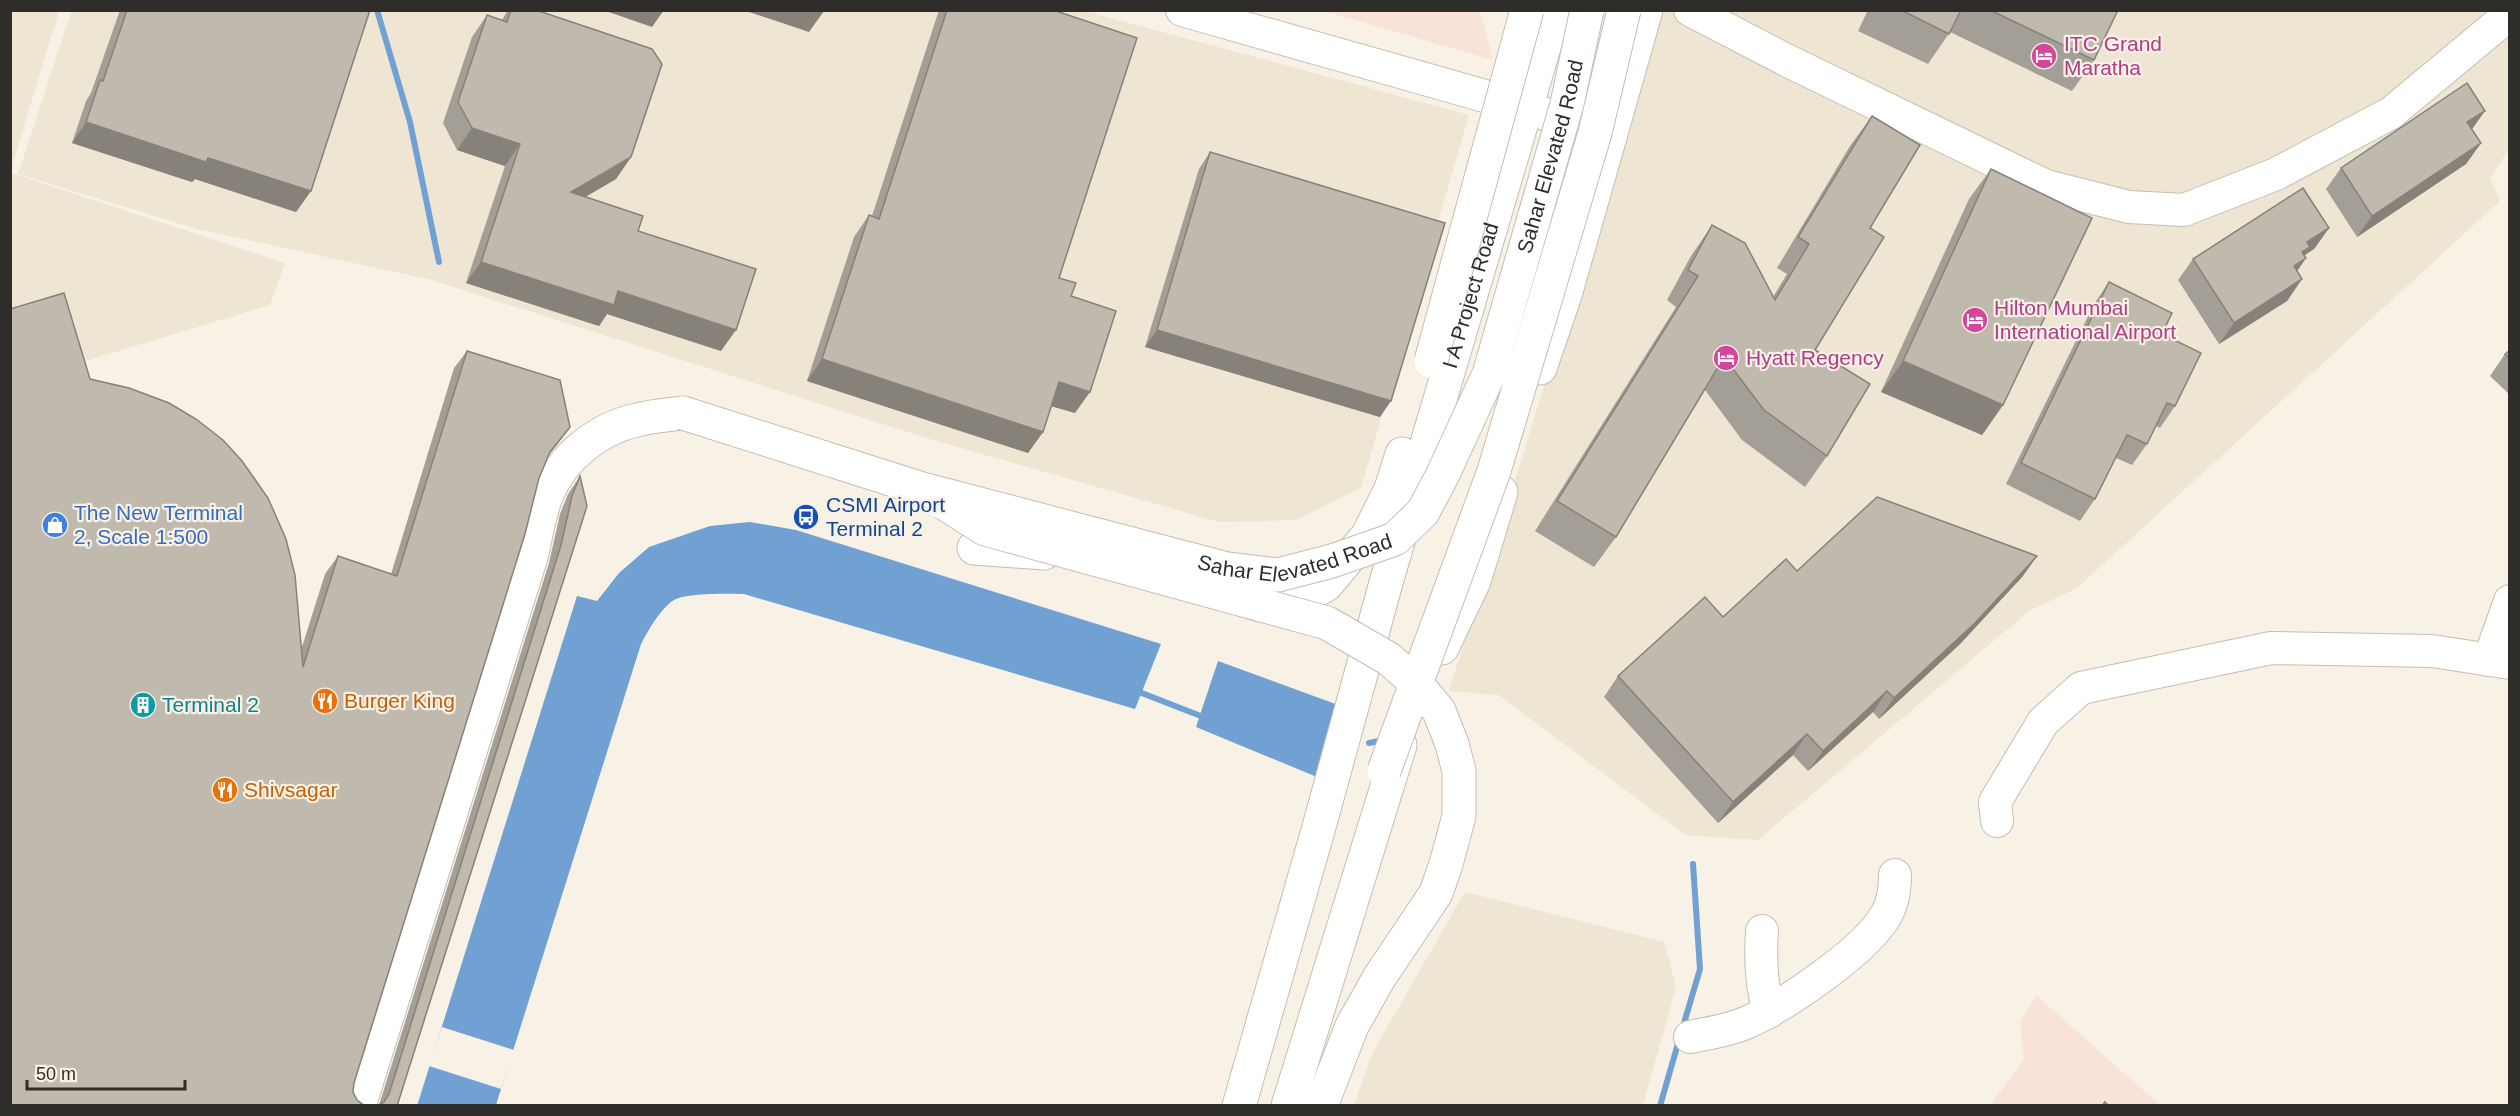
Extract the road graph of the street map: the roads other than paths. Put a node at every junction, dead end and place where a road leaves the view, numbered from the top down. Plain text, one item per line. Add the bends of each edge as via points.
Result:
1 (1182, 10) edge
2 (1527, 10) edge
3 (1555, 10) edge
4 (1587, 10) edge
5 (1624, 10) edge
6 (1646, 10) edge
7 (1690, 10) edge
8 (2510, 14) edge
9 (1527, 108) junction
10 (1611, 136) junction
11 (922, 489) junction
12 (974, 548) dead end
13 (2510, 601) edge
14 (2499, 661) edge
15 (1997, 821) dead end
16 (1895, 875) dead end
17 (1762, 931) dead end
18 (1769, 1012) junction
19 (1690, 1037) dead end
20 (359, 1106) edge
21 (1239, 1106) edge
22 (1269, 1106) edge
23 (1288, 1106) edge
24 (1321, 1106) edge

1 - 9 street
2 - 12 main road, bridge via 1431,361 1391,489 1368,535 1326,585 1295,602 1233,606 1047,553
3 - 9 main road, I A Project Road
4 - 11 main road, Sahar Elevated Road, bridge via 1567,104 1489,374 1423,512 1395,539 1278,576 1227,569
5 - 22 main road, Sahar Elevated Road, bridge via 1595,133 1494,471 1384,771
6 - 10 main road
7 - 8 street via 2046,186 2129,207 2184,210 2276,174 2391,113
9 - 10 street
9 - 21 main road, I A Project Road via 1387,579
10 - 23 main road via 1474,581 1405,726
11 - 20 main road, Sahar Elevated Road, bridge via 683,413 636,420 607,430 582,447 560,471 547,494 531,557
11 - 24 main road, bridge via 985,529 1327,623 1389,659 1439,711 1459,771 1459,816 1446,864 1436,893 1352,1026
13 - 14 street
14 - 15 street via 2432,651 2271,648 2080,688 2043,722 1995,802
16 - 18 street via 1895,891 1886,915 1863,942
17 - 18 street via 1760,959
18 - 19 street via 1746,1024

